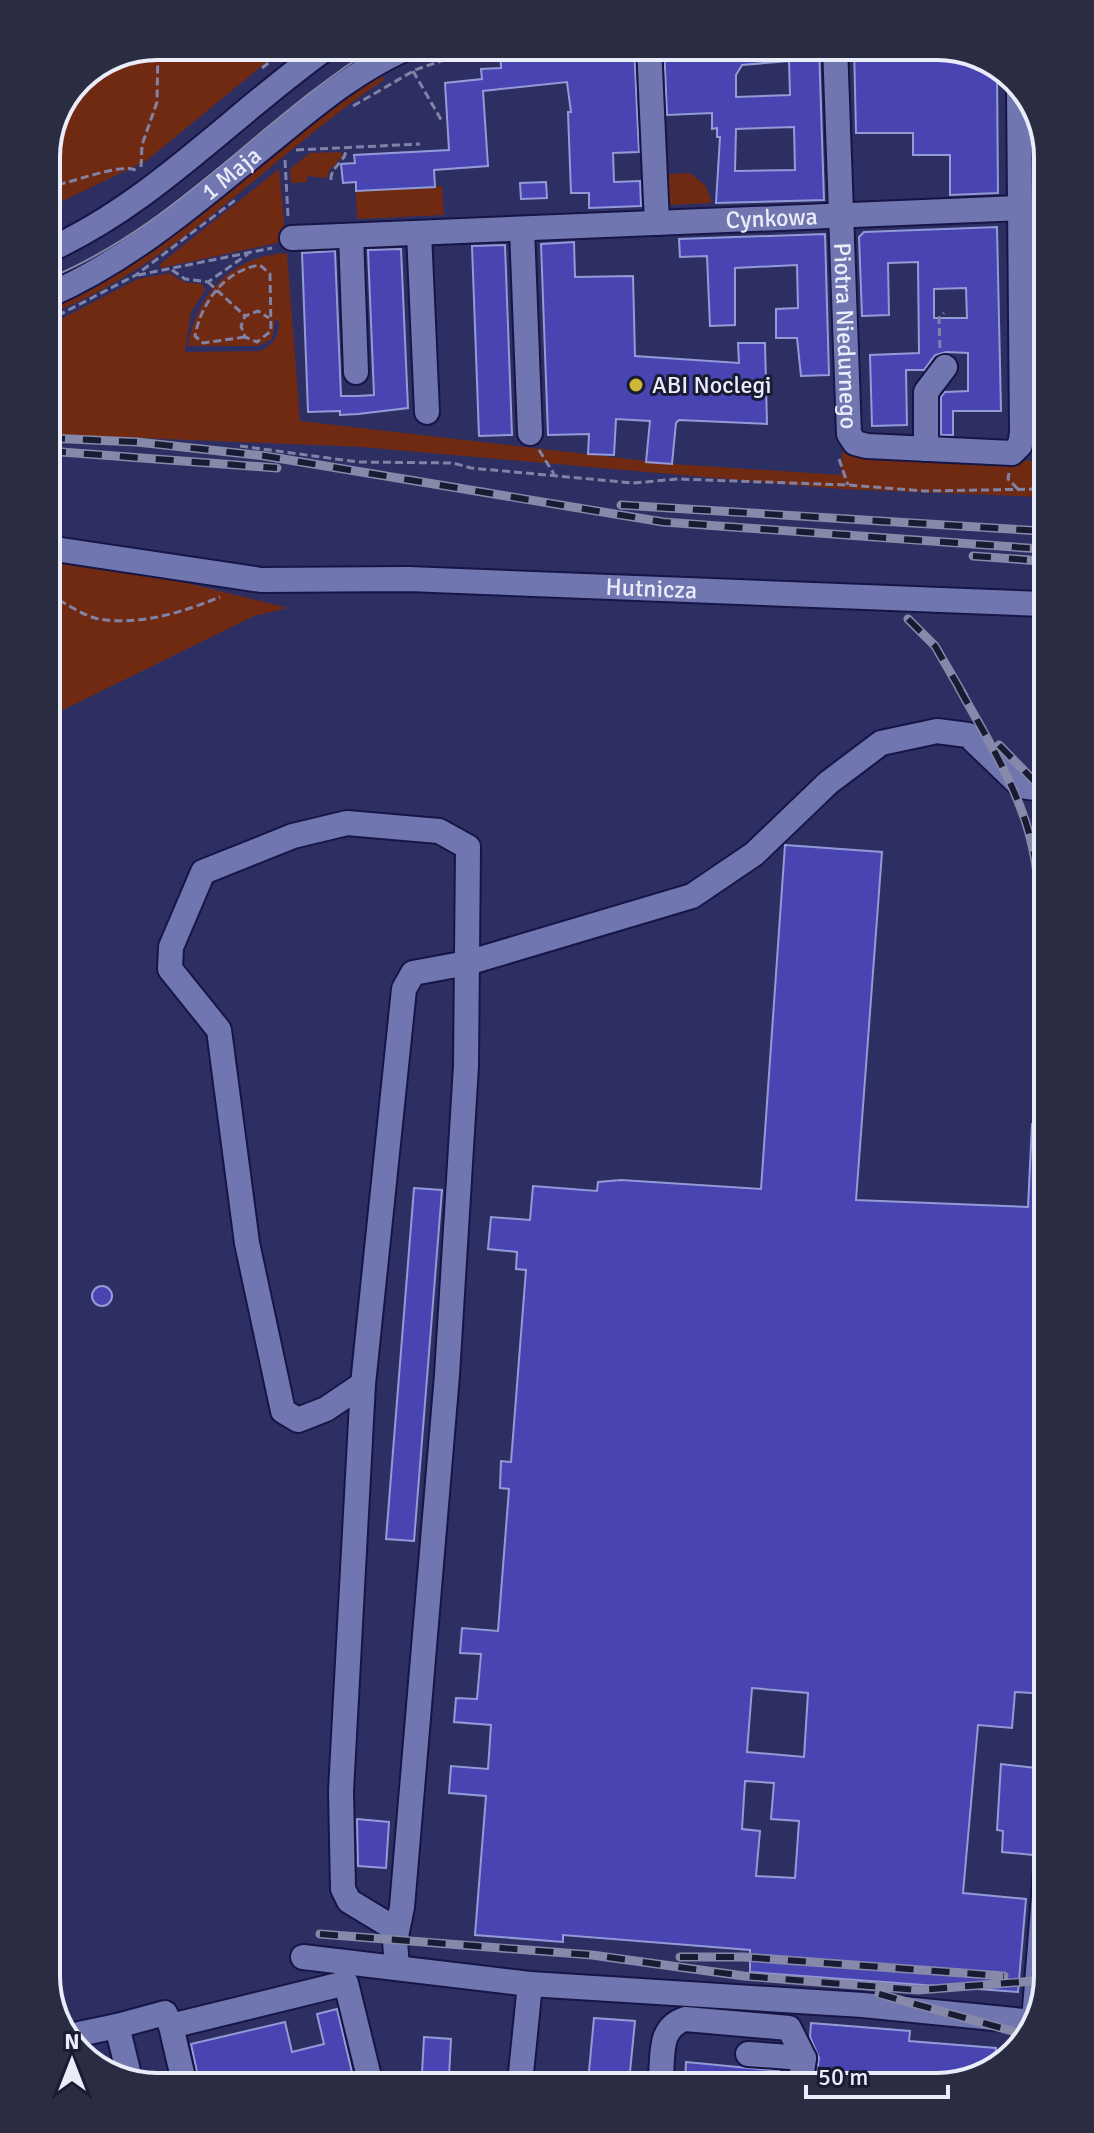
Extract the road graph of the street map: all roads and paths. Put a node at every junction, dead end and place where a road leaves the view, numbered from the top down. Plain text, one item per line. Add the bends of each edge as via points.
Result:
1 (158, 60) edge
2 (272, 60) edge
3 (310, 60) edge
4 (388, 60) edge
5 (444, 60) edge
6 (650, 60) edge
7 (836, 60) edge
8 (413, 71) junction
9 (254, 75) dead end
10 (1019, 106) edge
11 (350, 108) dead end
12 (443, 123) dead end
13 (304, 144) dead end
14 (420, 144) dead end
15 (346, 148) junction
16 (152, 159) dead end
17 (274, 168) dead end
18 (139, 170) junction
19 (129, 177) dead end
20 (331, 180) dead end
21 (60, 184) edge
22 (243, 194) dead end
23 (1021, 208) junction
24 (842, 215) junction
25 (657, 223) junction
26 (522, 229) junction
27 (419, 233) junction
28 (351, 236) junction
29 (292, 238) junction
30 (1031, 239) edge
31 (60, 244) edge
32 (252, 253) junction
33 (170, 269) junction
34 (136, 275) junction
35 (208, 282) junction
36 (217, 289) junction
37 (60, 290) edge
38 (944, 313) dead end
39 (60, 314) edge
40 (245, 316) junction
41 (269, 318) junction
42 (245, 337) junction
43 (945, 367) joint
44 (356, 372) dead end
45 (427, 412) dead end
46 (530, 433) joint
47 (1032, 433) edge
48 (240, 446) dead end
49 (926, 449) junction
50 (554, 474) junction
51 (1034, 489) edge
52 (60, 550) edge
53 (261, 580) junction
54 (60, 601) edge
55 (1034, 604) edge
56 (1034, 788) edge
57 (467, 963) junction
58 (363, 1384) junction
59 (397, 1930) junction
60 (303, 1957) dead end
61 (397, 1968) junction
62 (530, 1984) junction
63 (1023, 2020) edge
64 (117, 2026) junction
65 (171, 2026) junction
66 (112, 2027) edge
67 (748, 2054) dead end
68 (127, 2068) edge
69 (802, 2069) edge
70 (182, 2073) edge
71 (368, 2073) edge
72 (521, 2073) edge
73 (661, 2073) edge

1 - 18 path via 157,102
2 - 9 path
3 - 31 street, 1 Maja via 149,190
4 - 37 street, 1 Maja via 324,98 151,238
5 - 8 path
6 - 25 street
7 - 24 street, Piotra Niedurnego
8 - 11 path
8 - 12 path
10 - 23 street
13 - 15 path via 296,150
14 - 15 path
15 - 20 path
16 - 18 path
17 - 29 path via 285,160
18 - 19 path
18 - 21 path via 119,167
22 - 34 path
23 - 24 street, Cynkowa
23 - 30 street
24 - 25 street, Cynkowa
24 - 49 street, Piotra Niedurnego via 849,434 855,443 867,446
25 - 26 street, Cynkowa
26 - 27 street, Cynkowa
26 - 46 street
27 - 28 street, Cynkowa
27 - 45 street
28 - 29 street, Cynkowa
28 - 44 street
29 - 32 path via 289,244
30 - 47 street
32 - 33 path
32 - 35 path
33 - 34 path
33 - 35 path via 185,279
34 - 39 path
35 - 36 path
36 - 40 path
36 - 41 path via 252,266 266,267
36 - 42 path via 197,323 197,341
38 - 43 path via 939,318
40 - 41 path via 258,311
40 - 42 path
41 - 42 path via 271,331 263,340
43 - 49 street via 926,392
46 - 50 path
47 - 49 street, Piotra Niedurnego via 1012,453
48 - 50 path via 358,462 453,463
50 - 51 path via 633,483 678,479 924,491
52 - 53 street, Hutnicza
53 - 54 path via 192,609 135,621 96,619
53 - 55 street, Hutnicza via 408,579
56 - 57 street via 1021,786 968,735 937,731 881,743 828,783 754,854 692,896
57 - 58 street via 413,973 404,989
57 - 58 street via 468,847 439,831 347,823 293,836 203,872 171,947 170,969 219,1030 247,1243 283,1411 298,1420
57 - 59 street via 447,1375
58 - 59 street via 341,1791 343,1889 349,1901
59 - 61 street
60 - 61 street
61 - 62 street
62 - 63 street
62 - 72 street
64 - 65 street via 165,2013
64 - 66 street
64 - 68 street
65 - 70 street
65 - 71 street via 346,1983
67 - 69 street
69 - 73 street via 789,2028 685,2019 672,2023 664,2035

